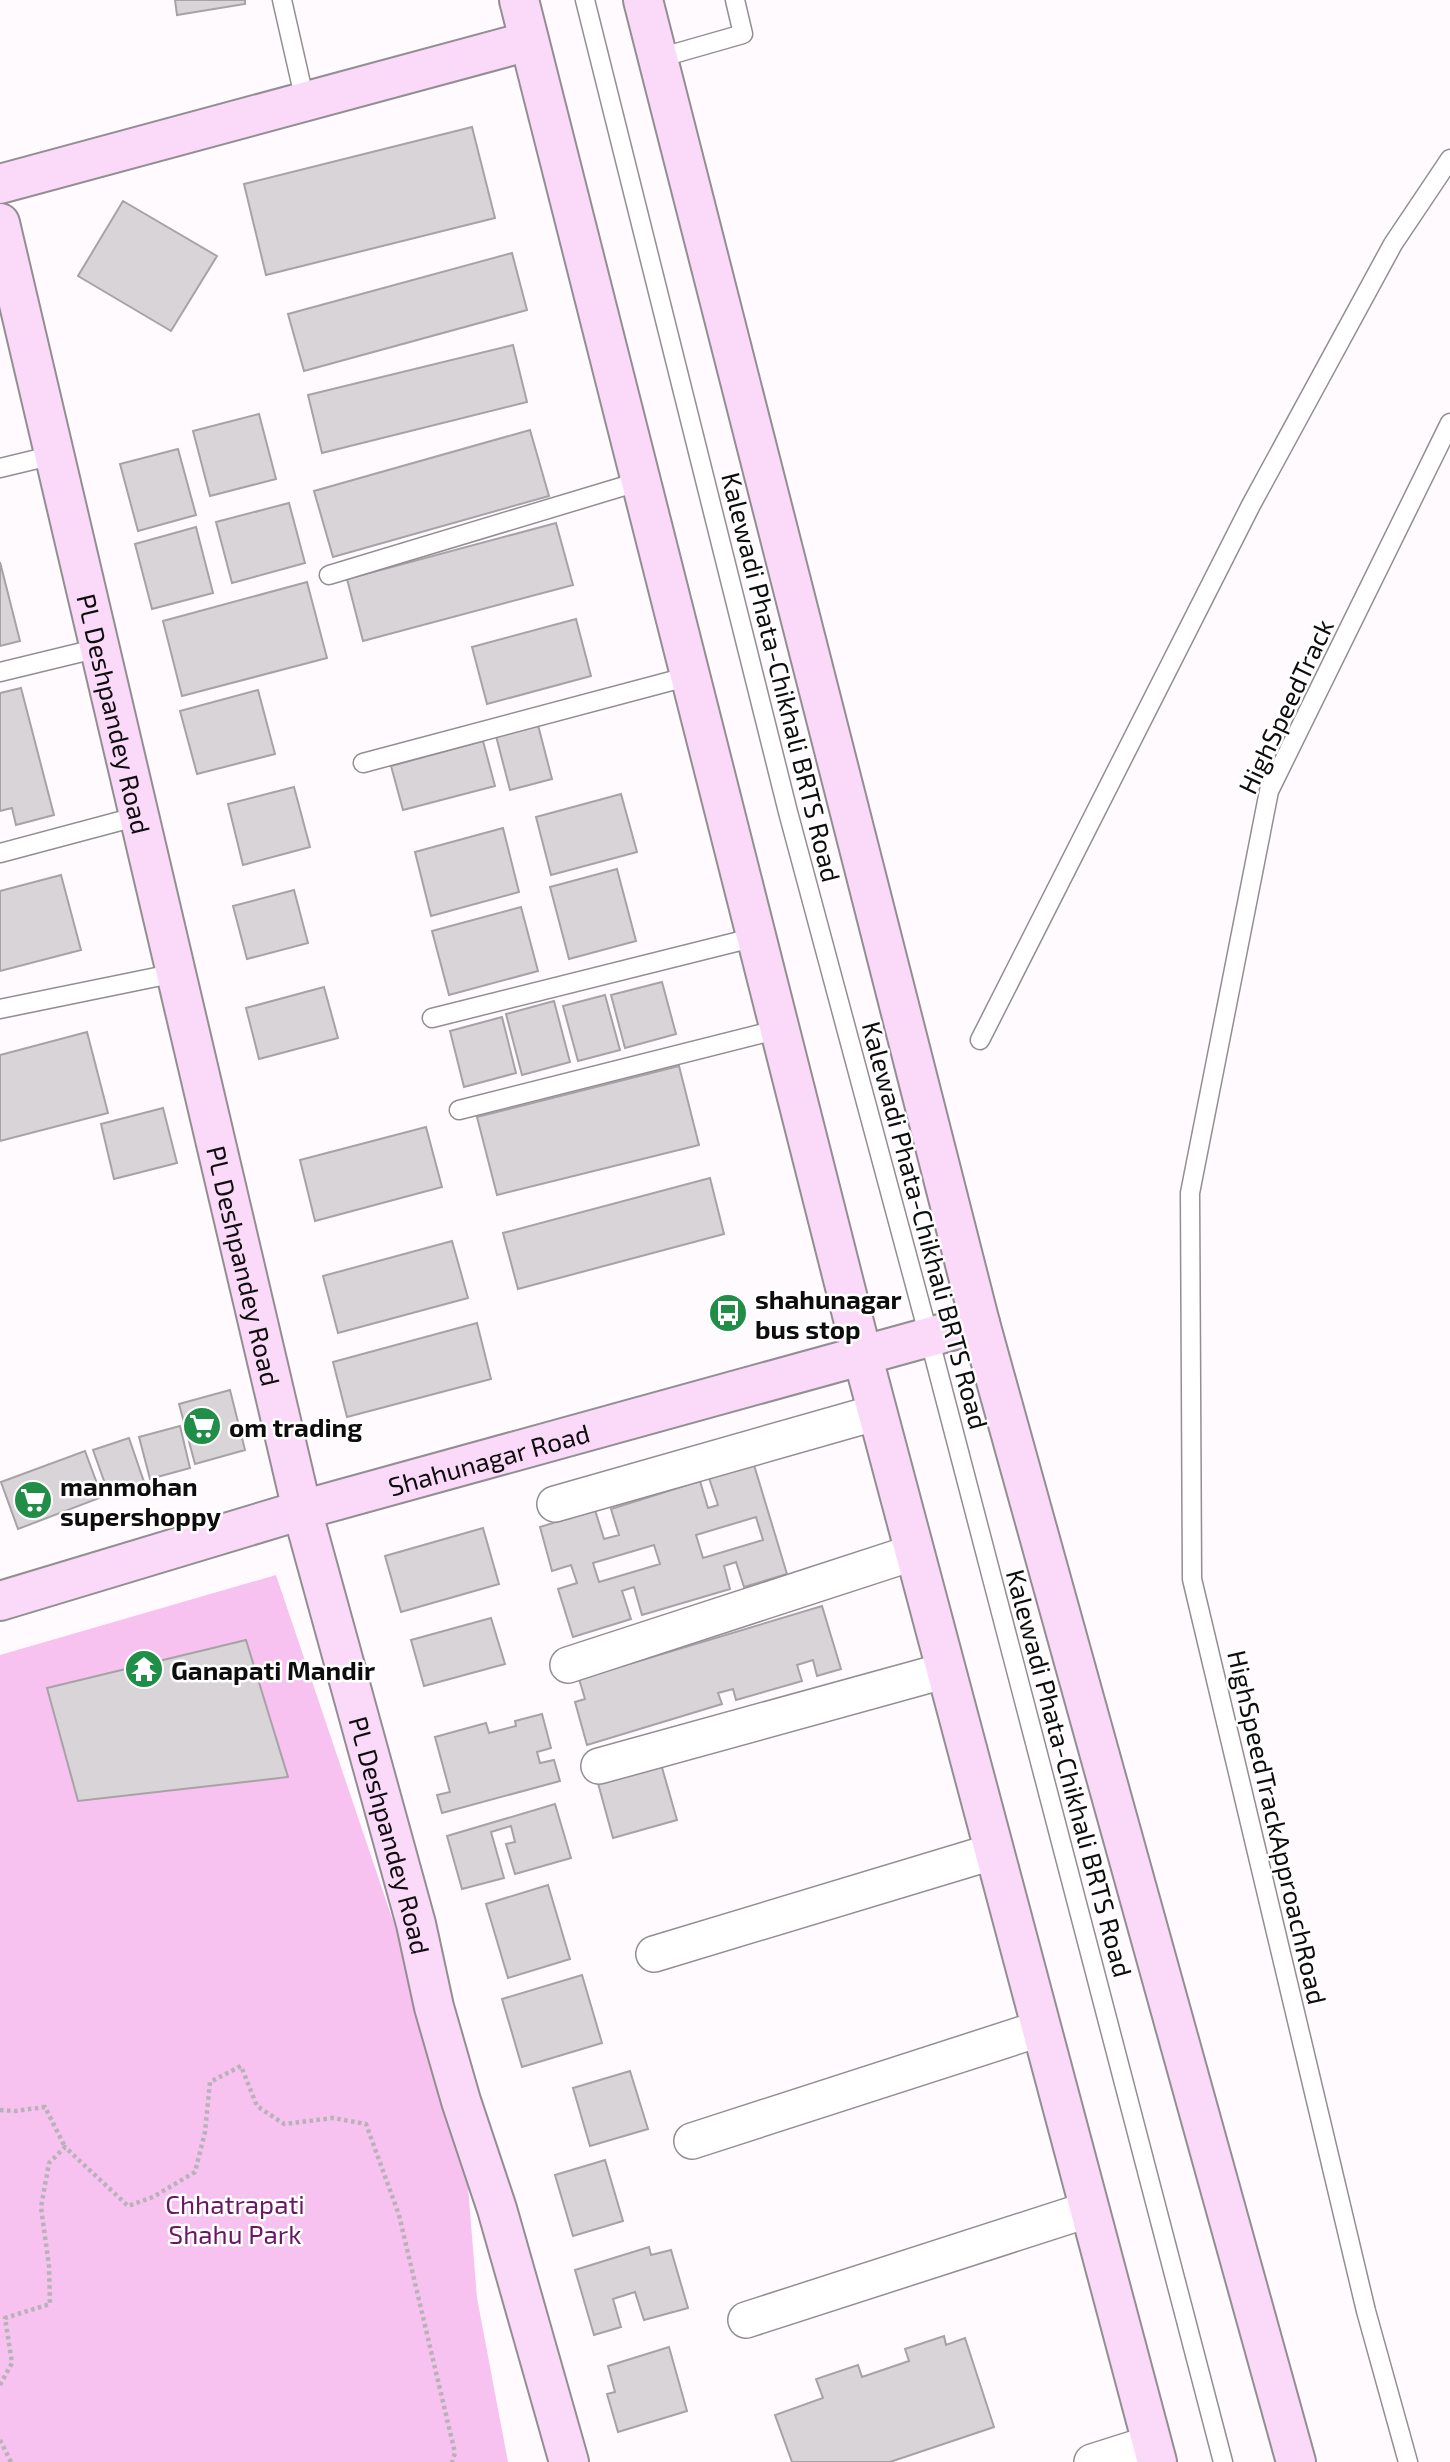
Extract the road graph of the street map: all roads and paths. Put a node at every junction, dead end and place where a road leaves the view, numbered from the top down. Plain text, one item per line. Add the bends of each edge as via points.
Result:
1 (282, 0) edge
2 (519, 0) edge
3 (585, 0) edge
4 (643, 0) edge
5 (735, 0) edge
6 (529, 41) junction
7 (659, 58) junction
8 (306, 102) junction
9 (1450, 159) edge
10 (0, 184) edge
11 (0, 223) edge
12 (1450, 423) edge
13 (54, 455) junction
14 (0, 468) edge
15 (641, 481) junction
16 (328, 575) dead end
17 (99, 648) junction
18 (0, 672) edge
19 (691, 676) junction
20 (363, 763) dead end
21 (139, 816) junction
22 (0, 853) edge
23 (756, 937) junction
24 (176, 973) junction
25 (0, 1009) edge
26 (432, 1018) dead end
27 (780, 1029) junction
28 (980, 1040) dead end
29 (458, 1110) dead end
30 (1190, 1193) joint
31 (980, 1323) junction
32 (929, 1337) junction
33 (862, 1354) junction
34 (878, 1412) junction
35 (555, 1504) dead end
36 (302, 1510) junction
37 (915, 1552) junction
38 (0, 1601) edge
39 (568, 1665) dead end
40 (947, 1671) junction
41 (599, 1766) dead end
42 (995, 1851) junction
43 (654, 1954) dead end
44 (1042, 2028) junction
45 (0, 2110) edge
46 (692, 2141) dead end
47 (65, 2147) junction
48 (1090, 2209) junction
49 (746, 2320) dead end
50 (0, 2385) edge
51 (0, 2440) edge
52 (1155, 2453) edge
53 (11, 2462) edge
54 (452, 2462) edge
55 (569, 2462) edge
56 (1093, 2462) edge
57 (1223, 2462) edge
58 (1296, 2462) edge
59 (1408, 2462) edge

1 - 8 lane
2 - 6 main road
3 - 32 lane, Kalewadi Phata-Chikhali BRTS Road via 788,812
4 - 7 main road
5 - 7 lane via 743,34
6 - 8 main road
6 - 15 main road
7 - 31 main road
8 - 10 main road
9 - 28 lane via 1393,244 1251,505
11 - 13 main road, PL Deshpandey Road
12 - 30 lane, HighSpeedTrack via 1269,791
13 - 14 lane
13 - 17 main road, PL Deshpandey Road
15 - 16 lane
15 - 19 main road
17 - 18 lane
17 - 21 main road, PL Deshpandey Road
19 - 20 lane
19 - 23 main road
21 - 22 lane
21 - 24 main road, PL Deshpandey Road
23 - 26 lane
23 - 27 main road
24 - 25 lane
24 - 36 main road, PL Deshpandey Road
27 - 29 lane
27 - 33 main road
30 - 59 lane, HighSpeedTrackApproachRoad via 1192,1579 1366,2311
31 - 32 main road, Shahunagar Road
31 - 58 main road
32 - 33 main road, Shahunagar Road
32 - 57 lane, Kalewadi Phata-Chikhali BRTS Road
33 - 34 main road
33 - 36 main road, Shahunagar Road
34 - 35 street
34 - 37 main road
36 - 38 main road, Shahunagar Road
36 - 55 main road, PL Deshpandey Road via 416,1924 434,2007
37 - 39 street
37 - 40 main road
40 - 41 street
40 - 42 main road
42 - 43 street
42 - 44 main road
44 - 46 street
44 - 48 main road
45 - 47 path via 45,2108
47 - 50 path via 49,2163 41,2207 50,2304 5,2318 12,2363
47 - 54 path via 128,2206 153,2197 195,2172 210,2082 241,2067 257,2106 284,2124 333,2118 366,2124 399,2215 455,2453
48 - 49 street
48 - 52 main road
51 - 53 path
52 - 56 street

